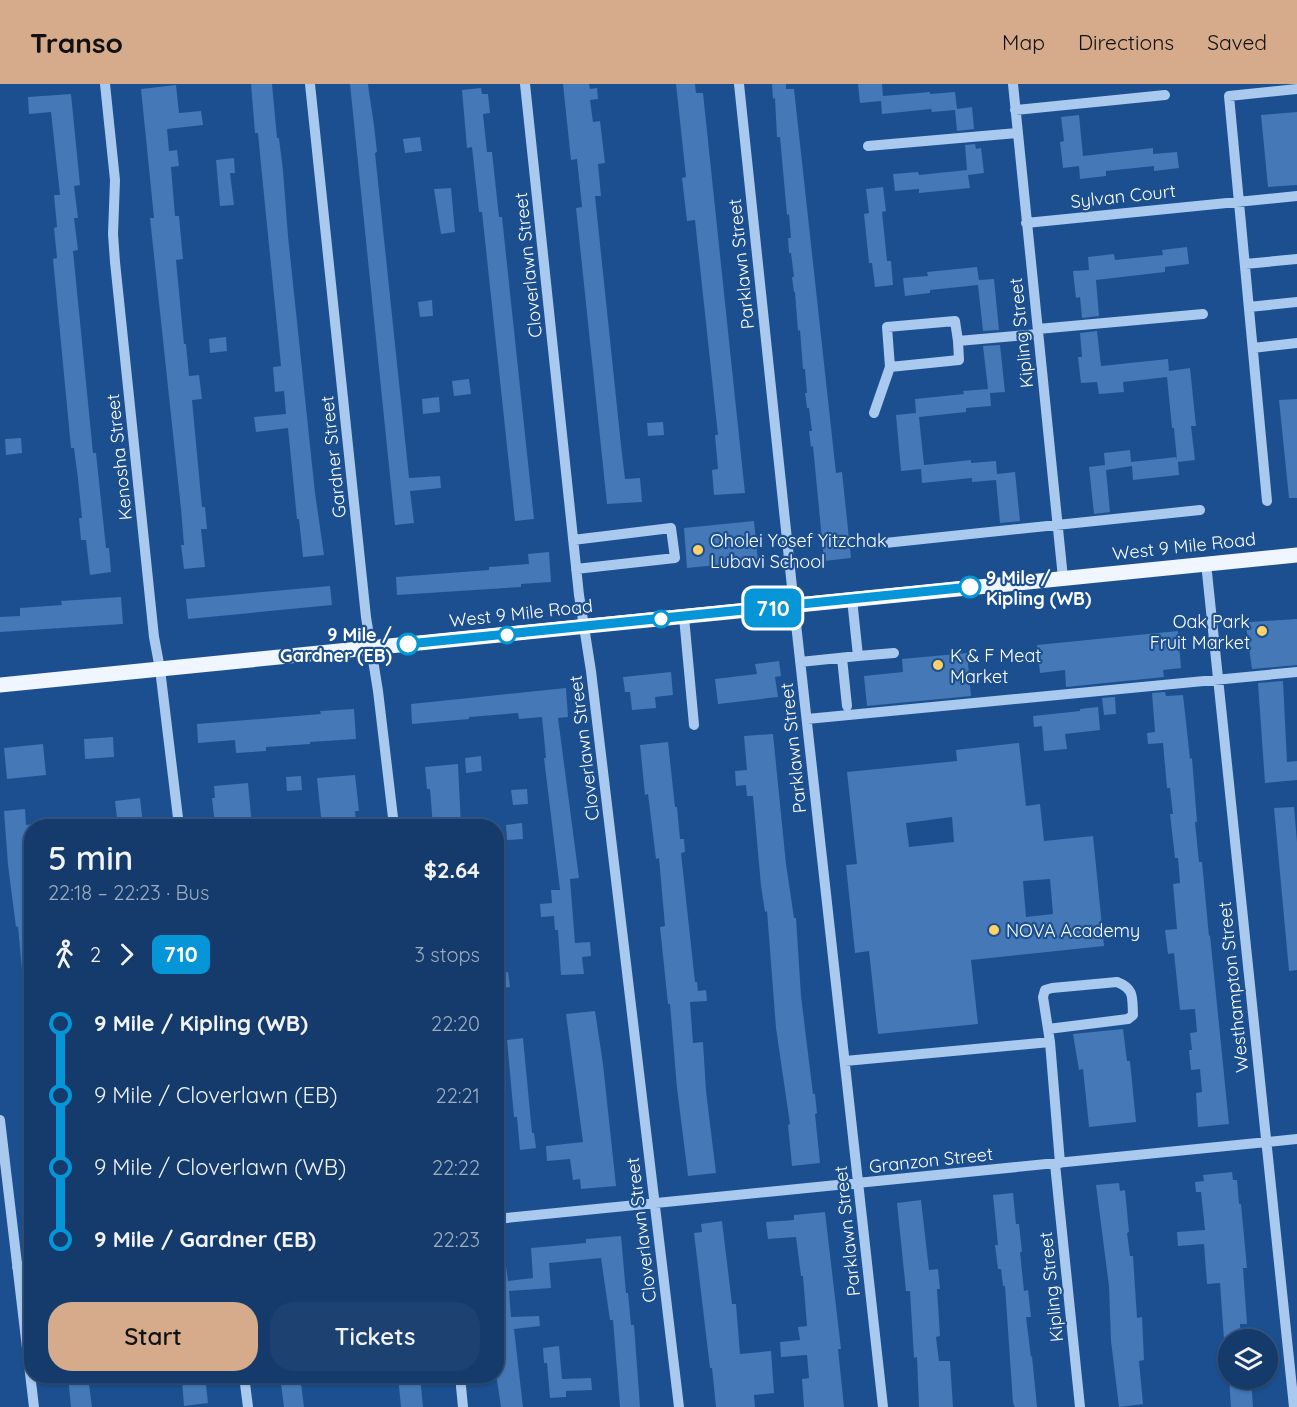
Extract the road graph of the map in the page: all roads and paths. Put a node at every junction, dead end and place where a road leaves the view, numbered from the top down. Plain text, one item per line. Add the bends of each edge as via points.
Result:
1 (105, 84) edge
2 (310, 84) edge
3 (525, 84) edge
4 (739, 84) edge
5 (1013, 84) edge
6 (1297, 89) edge
7 (1166, 95) dead end
8 (1015, 110) junction
9 (1017, 134) junction
10 (868, 146) dead end
11 (1297, 196) edge
12 (1239, 201) junction
13 (1026, 222) junction
14 (1297, 259) edge
15 (1245, 264) junction
16 (1297, 302) edge
17 (1249, 307) junction
18 (1203, 314) dead end
19 (1038, 331) junction
20 (958, 341) junction
21 (1297, 343) edge
22 (1252, 348) junction
23 (890, 367) junction
24 (874, 412) dead end
25 (1267, 501) dead end
26 (1200, 510) dead end
27 (1057, 524) junction
28 (573, 540) junction
29 (885, 543) dead end
30 (1297, 555) edge
31 (1206, 563) junction
32 (576, 569) junction
33 (1063, 578) junction
34 (852, 599) junction
35 (794, 606) junction
36 (684, 617) junction
37 (585, 626) junction
38 (373, 648) junction
39 (894, 653) dead end
40 (858, 656) junction
41 (842, 658) junction
42 (800, 662) junction
43 (160, 669) junction
44 (1297, 672) edge
45 (1217, 679) junction
46 (0, 685) edge
47 (847, 706) dead end
48 (807, 719) junction
49 (694, 725) dead end
50 (178, 819) edge
51 (393, 819) edge
52 (1048, 1029) junction
53 (1050, 1042) junction
54 (845, 1061) junction
55 (0, 1120) edge
56 (1297, 1139) edge
57 (1266, 1142) junction
58 (1057, 1164) junction
59 (858, 1184) junction
60 (655, 1204) junction
61 (504, 1218) edge
62 (17, 1267) junction
63 (24, 1267) edge
64 (24, 1325) edge
65 (31, 1383) edge
66 (245, 1383) edge
67 (461, 1383) edge
68 (34, 1407) edge
69 (248, 1407) edge
70 (463, 1407) edge
71 (679, 1407) edge
72 (883, 1407) edge
73 (1080, 1407) edge
74 (1294, 1407) edge

1 - 43 street, Kenosha Street via 115,180 115,262
2 - 38 street, Gardner Street via 366,616
3 - 28 street, Cloverlawn Street
4 - 35 street, Parklawn Street
5 - 8 street, Kipling Street
6 - 12 street via 1229,96
7 - 8 street
8 - 9 street, Kipling Street
9 - 10 street
9 - 13 street, Kipling Street
11 - 12 street, Sylvan Court
12 - 13 street, Sylvan Court
12 - 15 street
13 - 19 street, Kipling Street
14 - 15 street
15 - 17 street
16 - 17 street
17 - 22 street
18 - 19 street
19 - 20 street
19 - 27 street, Kipling Street
20 - 23 street via 958,360
20 - 23 street via 955,321 887,327
21 - 22 street
22 - 25 street
23 - 24 street
26 - 27 street
27 - 29 street
27 - 33 street, Kipling Street
28 - 32 street, Cloverlawn Street
28 - 32 street via 671,528 675,558
30 - 31 main road, West 9 Mile Road
31 - 33 main road, West 9 Mile Road
31 - 45 street, Westhampton Street
32 - 37 street, Cloverlawn Street
33 - 34 main road, West 9 Mile Road
34 - 35 main road, West 9 Mile Road
34 - 40 street
35 - 36 main road, West 9 Mile Road
35 - 42 street, Parklawn Street
36 - 37 main road, West 9 Mile Road
36 - 49 street
37 - 38 main road, West 9 Mile Road
37 - 60 street, Cloverlawn Street
38 - 43 main road, West 9 Mile Road
38 - 51 street, Gardner Street
39 - 40 street
40 - 41 street
41 - 42 street
41 - 47 street
42 - 48 street, Parklawn Street
43 - 46 main road, West 9 Mile Road
43 - 50 street, Kenosha Street
44 - 45 street
45 - 48 street
45 - 57 street, Westhampton Street
48 - 54 street, Parklawn Street
52 - 52 street, Kipling Street via 1128,1019 1133,1015 1131,991 1117,981 1046,990 1043,997
52 - 53 street, Kipling Street
53 - 54 street
53 - 58 street, Kipling Street
54 - 59 street, Parklawn Street
55 - 62 street
56 - 57 street, Granzon Street
57 - 58 street, Granzon Street
57 - 74 street, Westhampton Street
58 - 59 street, Granzon Street
58 - 73 street, Kipling Street
59 - 60 street, Granzon Street
59 - 72 street, Parklawn Street
60 - 61 street, Granzon Street
60 - 71 street, Cloverlawn Street
62 - 63 street
62 - 64 street
65 - 68 street
66 - 69 street
67 - 70 street

